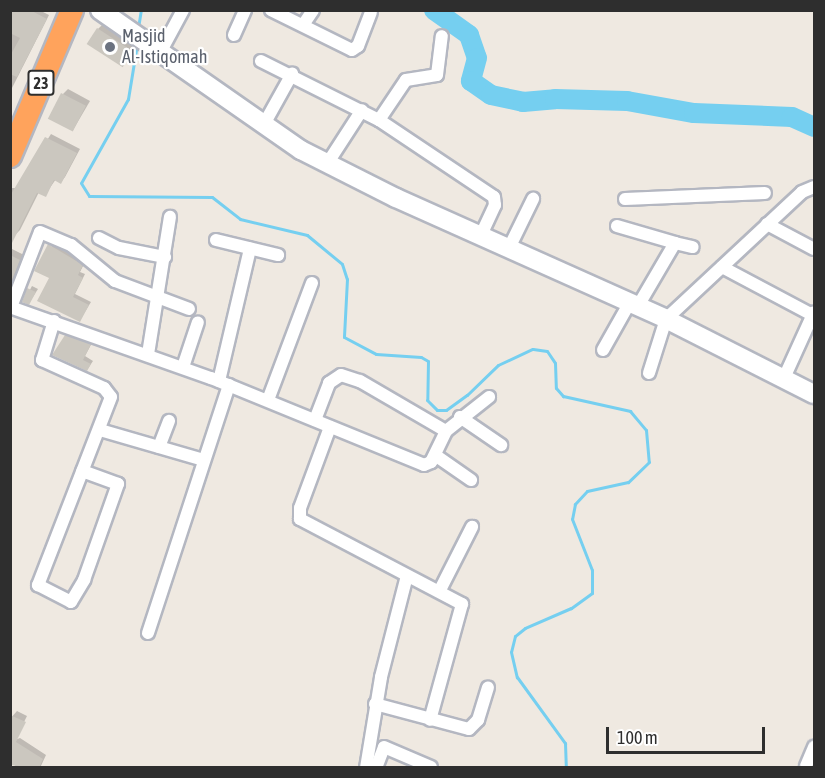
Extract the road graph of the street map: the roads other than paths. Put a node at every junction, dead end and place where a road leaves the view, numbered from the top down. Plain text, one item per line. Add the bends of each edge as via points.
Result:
1 (57, 10) edge
2 (72, 10) edge
3 (100, 10) edge
4 (183, 10) edge
5 (245, 10) edge
6 (271, 10) edge
7 (313, 10) edge
8 (371, 12) edge
9 (303, 25) junction
10 (234, 35) dead end
11 (442, 36) dead end
12 (154, 46) junction
13 (261, 61) dead end
14 (292, 74) junction
15 (362, 110) junction
16 (379, 120) junction
17 (10, 121) edge
18 (263, 126) junction
19 (10, 156) edge
20 (327, 164) junction
21 (814, 188) edge
22 (765, 193) dead end
23 (533, 199) dead end
24 (625, 199) dead end
25 (170, 216) dead end
26 (767, 224) junction
27 (617, 226) dead end
28 (481, 235) junction
29 (99, 238) dead end
30 (216, 240) dead end
31 (675, 243) junction
32 (693, 247) dead end
33 (509, 248) junction
34 (250, 249) junction
35 (814, 249) edge
36 (278, 255) dead end
37 (165, 257) junction
38 (722, 267) junction
39 (312, 283) dead end
40 (158, 301) junction
41 (634, 304) junction
42 (11, 307) edge
43 (189, 309) dead end
44 (814, 315) edge
45 (666, 319) junction
46 (54, 321) junction
47 (198, 322) dead end
48 (603, 350) dead end
49 (148, 354) junction
50 (183, 368) junction
51 (649, 373) dead end
52 (784, 378) junction
53 (224, 383) junction
54 (814, 394) edge
55 (489, 397) dead end
56 (268, 400) junction
57 (460, 417) junction
58 (315, 420) junction
59 (169, 421) dead end
60 (330, 427) junction
61 (100, 430) junction
62 (446, 430) junction
63 (501, 445) dead end
64 (159, 447) junction
65 (435, 455) junction
66 (203, 460) junction
67 (82, 471) junction
68 (471, 480) dead end
69 (472, 527) dead end
70 (407, 576) junction
71 (440, 590) junction
72 (148, 633) dead end
73 (488, 687) dead end
74 (375, 704) junction
75 (430, 720) junction
76 (814, 747) edge
77 (806, 766) edge
78 (431, 767) edge
79 (366, 768) edge
80 (376, 768) edge

1 - 17 highway, 23
2 - 19 highway, 23
3 - 12 street
4 - 12 street
5 - 10 street
6 - 9 street
7 - 9 street
8 - 9 street via 358,46 352,50
11 - 16 street via 437,75 406,80
12 - 18 street
13 - 14 street
14 - 15 street
14 - 18 street
15 - 16 street
15 - 20 street
16 - 28 street via 494,197 495,205
18 - 20 street
20 - 28 street
21 - 26 street via 802,192
22 - 24 street
23 - 33 street
25 - 37 street
26 - 35 street
26 - 38 street
27 - 31 street
28 - 33 street
29 - 37 street via 119,248
30 - 34 street
31 - 32 street
31 - 41 street
33 - 41 street
34 - 36 street
34 - 53 street
37 - 40 street
38 - 44 street
38 - 45 street
39 - 56 street
40 - 42 street via 115,281 70,245 40,232
40 - 43 street
40 - 49 street
41 - 45 street
41 - 48 street
42 - 46 street
44 - 52 street
45 - 51 street
45 - 52 street
46 - 49 street
46 - 61 street via 42,360 109,392 110,403
47 - 50 street
49 - 50 street
50 - 53 street
52 - 54 street
53 - 56 street
53 - 66 street
55 - 57 street
56 - 58 street
57 - 62 street
57 - 63 street
58 - 60 street
58 - 62 street via 329,383 341,375 360,381
59 - 64 street
60 - 65 street via 424,465
60 - 70 street via 300,507 300,519
61 - 64 street
61 - 67 street
62 - 65 street
64 - 66 street
65 - 68 street
66 - 72 street
67 - 67 street via 118,484 84,580 71,602 38,585
69 - 71 street
70 - 71 street
70 - 74 street
71 - 75 street via 460,601 463,610
73 - 75 street via 472,727 454,728
74 - 75 street
74 - 79 street
76 - 77 street
78 - 80 street via 384,747

